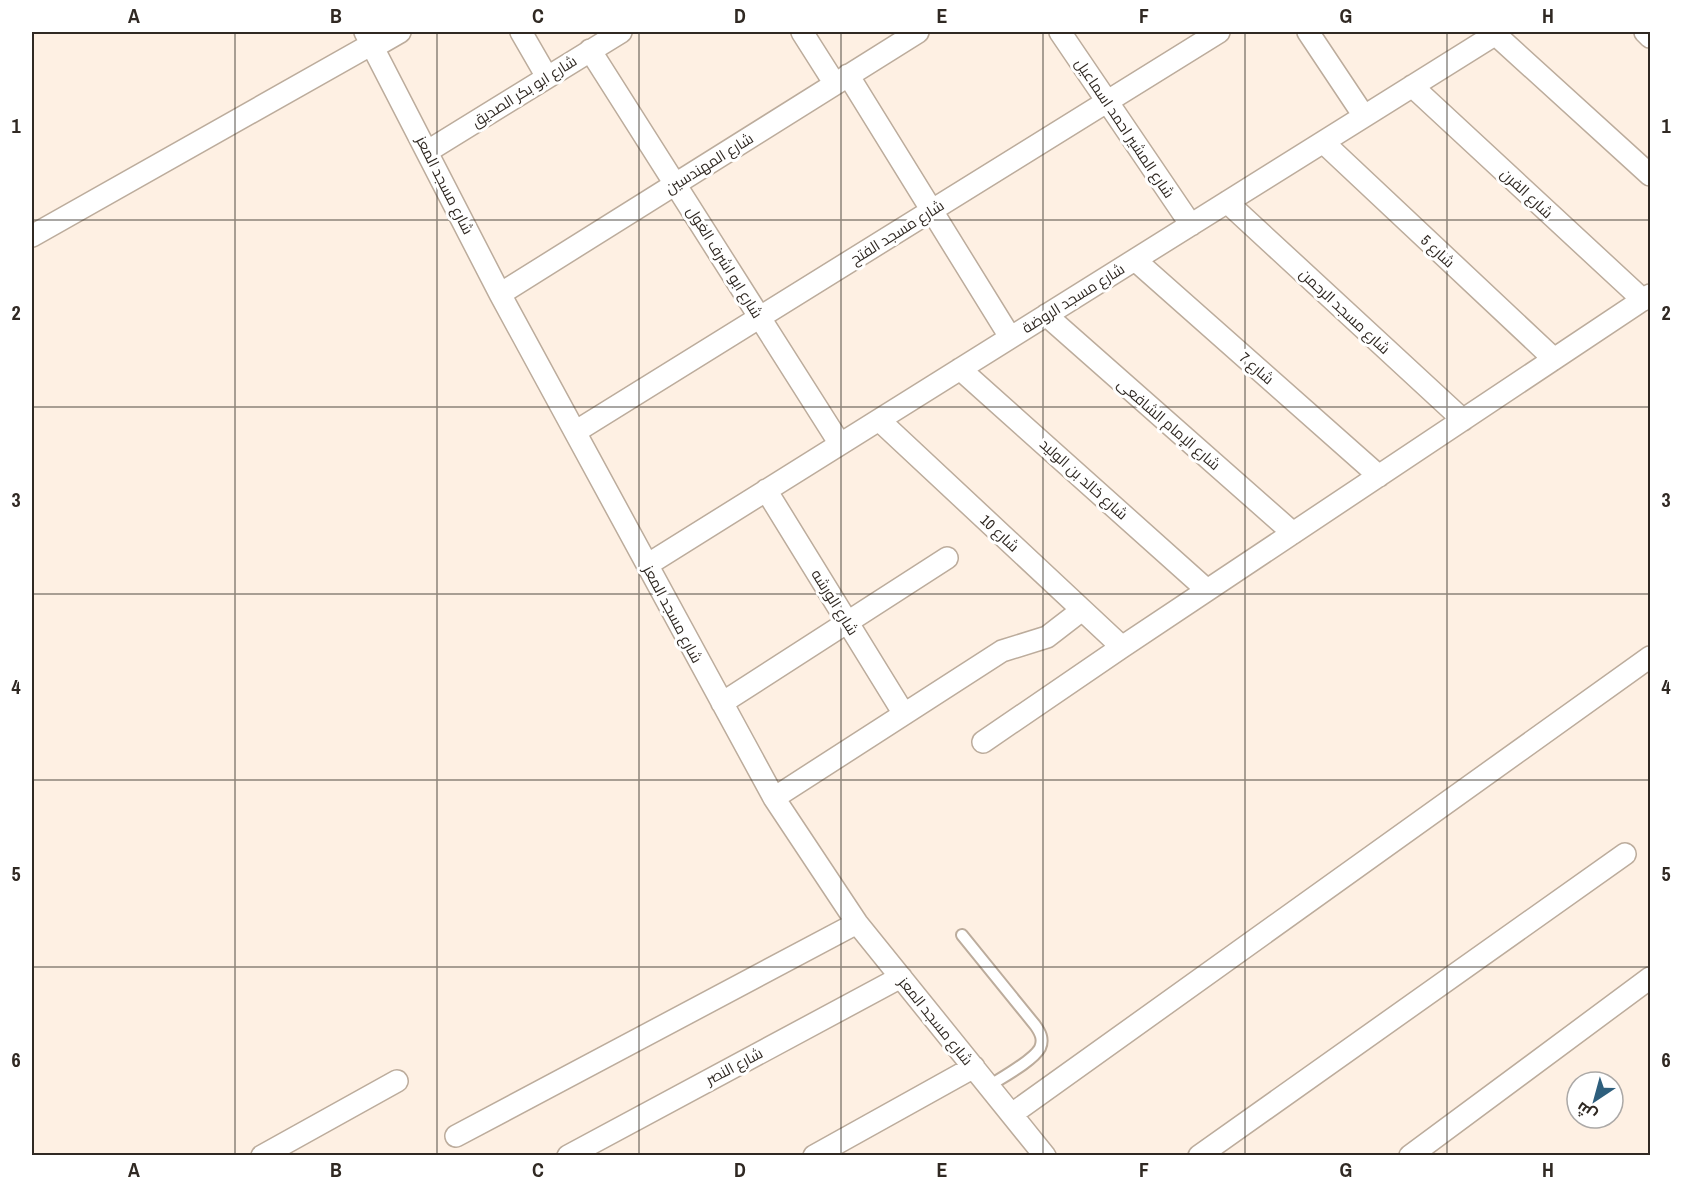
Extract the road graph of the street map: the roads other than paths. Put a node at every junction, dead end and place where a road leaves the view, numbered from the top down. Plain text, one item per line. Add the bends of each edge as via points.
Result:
1 (400, 32) edge
2 (521, 32) edge
3 (621, 32) edge
4 (802, 32) edge
5 (918, 32) edge
6 (1060, 32) edge
7 (1219, 32) edge
8 (1308, 32) edge
9 (1645, 32) edge
10 (1497, 33) edge
11 (1650, 37) edge
12 (370, 41) edge
13 (590, 50) junction
14 (547, 77) junction
15 (842, 80) junction
16 (1412, 86) junction
17 (1107, 101) junction
18 (1364, 116) junction
19 (1323, 142) junction
20 (428, 151) junction
21 (1650, 175) edge
22 (675, 184) junction
23 (1227, 202) junction
24 (932, 210) junction
25 (1191, 225) junction
26 (32, 236) edge
27 (1135, 260) junction
28 (500, 294) junction
29 (1647, 298) edge
30 (1046, 315) junction
31 (760, 317) junction
32 (1011, 337) junction
33 (1554, 359) junction
34 (960, 369) junction
35 (879, 420) junction
36 (1463, 420) junction
37 (575, 432) junction
38 (840, 444) junction
39 (1378, 476) junction
40 (766, 490) junction
41 (1293, 533) junction
42 (947, 558) dead end
43 (647, 565) junction
44 (1207, 590) junction
45 (1083, 610) junction
46 (848, 623) junction
47 (1122, 647) junction
48 (1648, 665) edge
49 (722, 703) junction
50 (904, 714) junction
51 (983, 742) dead end
52 (774, 798) junction
53 (1625, 854) dead end
54 (857, 923) junction
55 (962, 935) dead end
56 (901, 978) junction
57 (1650, 978) edge
58 (974, 1067) junction
59 (397, 1081) dead end
60 (989, 1086) junction
61 (1012, 1114) junction
62 (456, 1136) dead end
63 (262, 1155) edge
64 (568, 1155) edge
65 (814, 1155) edge
66 (1045, 1155) edge
67 (1199, 1155) edge
68 (1410, 1155) edge

1 - 12 street
2 - 14 street
3 - 13 street, شارع ابو بكر الصديق
4 - 15 street
5 - 15 street, شارع المهندسين
6 - 17 street, شارع المشير احمد اسماعيل
7 - 17 street, شارع مسجد الفتح
8 - 18 street
9 - 11 street
10 - 16 street, شارع مسجد الروضة
10 - 21 street
12 - 20 street, شارع مسجد المعز
12 - 26 street
13 - 14 street, شارع ابو بكر الصديق
13 - 22 street, شارع ابو اشرف الغول
14 - 20 street, شارع ابو بكر الصديق
15 - 22 street, شارع المهندسين
15 - 24 street
16 - 18 street, شارع مسجد الروضة
16 - 29 street, شارع الفرن
17 - 24 street, شارع مسجد الفتح
17 - 25 street, شارع المشير احمد اسماعيل
18 - 19 street, شارع مسجد الروضة
19 - 23 street, شارع مسجد الروضة
19 - 33 street, شارع 5
20 - 28 street, شارع مسجد المعز
22 - 28 street, شارع المهندسين
22 - 31 street, شارع ابو اشرف الغول
23 - 25 street, شارع مسجد الروضة
23 - 36 street, شارع مسجد الرحمن
24 - 31 street, شارع مسجد الفتح
24 - 32 street
25 - 27 street, شارع مسجد الروضة
27 - 30 street, شارع مسجد الروضة
27 - 39 street, شارع 7
28 - 37 street, شارع مسجد المعز
29 - 33 street
30 - 32 street, شارع مسجد الروضة
30 - 41 street, شارع الإمام الشافعى
31 - 37 street, شارع مسجد الفتح
31 - 38 street, شارع ابو اشرف الغول
32 - 34 street, شارع مسجد الروضة
33 - 36 street
34 - 35 street, شارع مسجد الروضة
34 - 44 street, شارع خالد بن الوليد
35 - 38 street, شارع مسجد الروضة
35 - 45 street, شارع 10
36 - 39 street
37 - 43 street, شارع مسجد المعز
38 - 40 street, شارع مسجد الروضة
39 - 41 street
40 - 43 street, شارع مسجد الروضة
40 - 46 street, شارع الورشه
41 - 44 street
42 - 46 street
43 - 49 street, شارع مسجد المعز
44 - 47 street
45 - 47 street, شارع 10
45 - 50 street via 1047,637 1002,651
46 - 49 street
46 - 50 street, شارع الورشه
47 - 51 street
48 - 61 street
49 - 52 street, شارع مسجد المعز
50 - 52 street
52 - 54 street, شارع مسجد المعز
53 - 67 street
54 - 56 street, شارع مسجد المعز
54 - 62 street
55 - 60 lane via 1041,1035 1040,1047 1032,1056
56 - 58 street, شارع مسجد المعز
56 - 64 street, شارع النصر
57 - 68 street
58 - 60 street, شارع مسجد المعز
58 - 65 street
59 - 63 street
60 - 61 street, شارع مسجد المعز
61 - 66 street, شارع مسجد المعز

